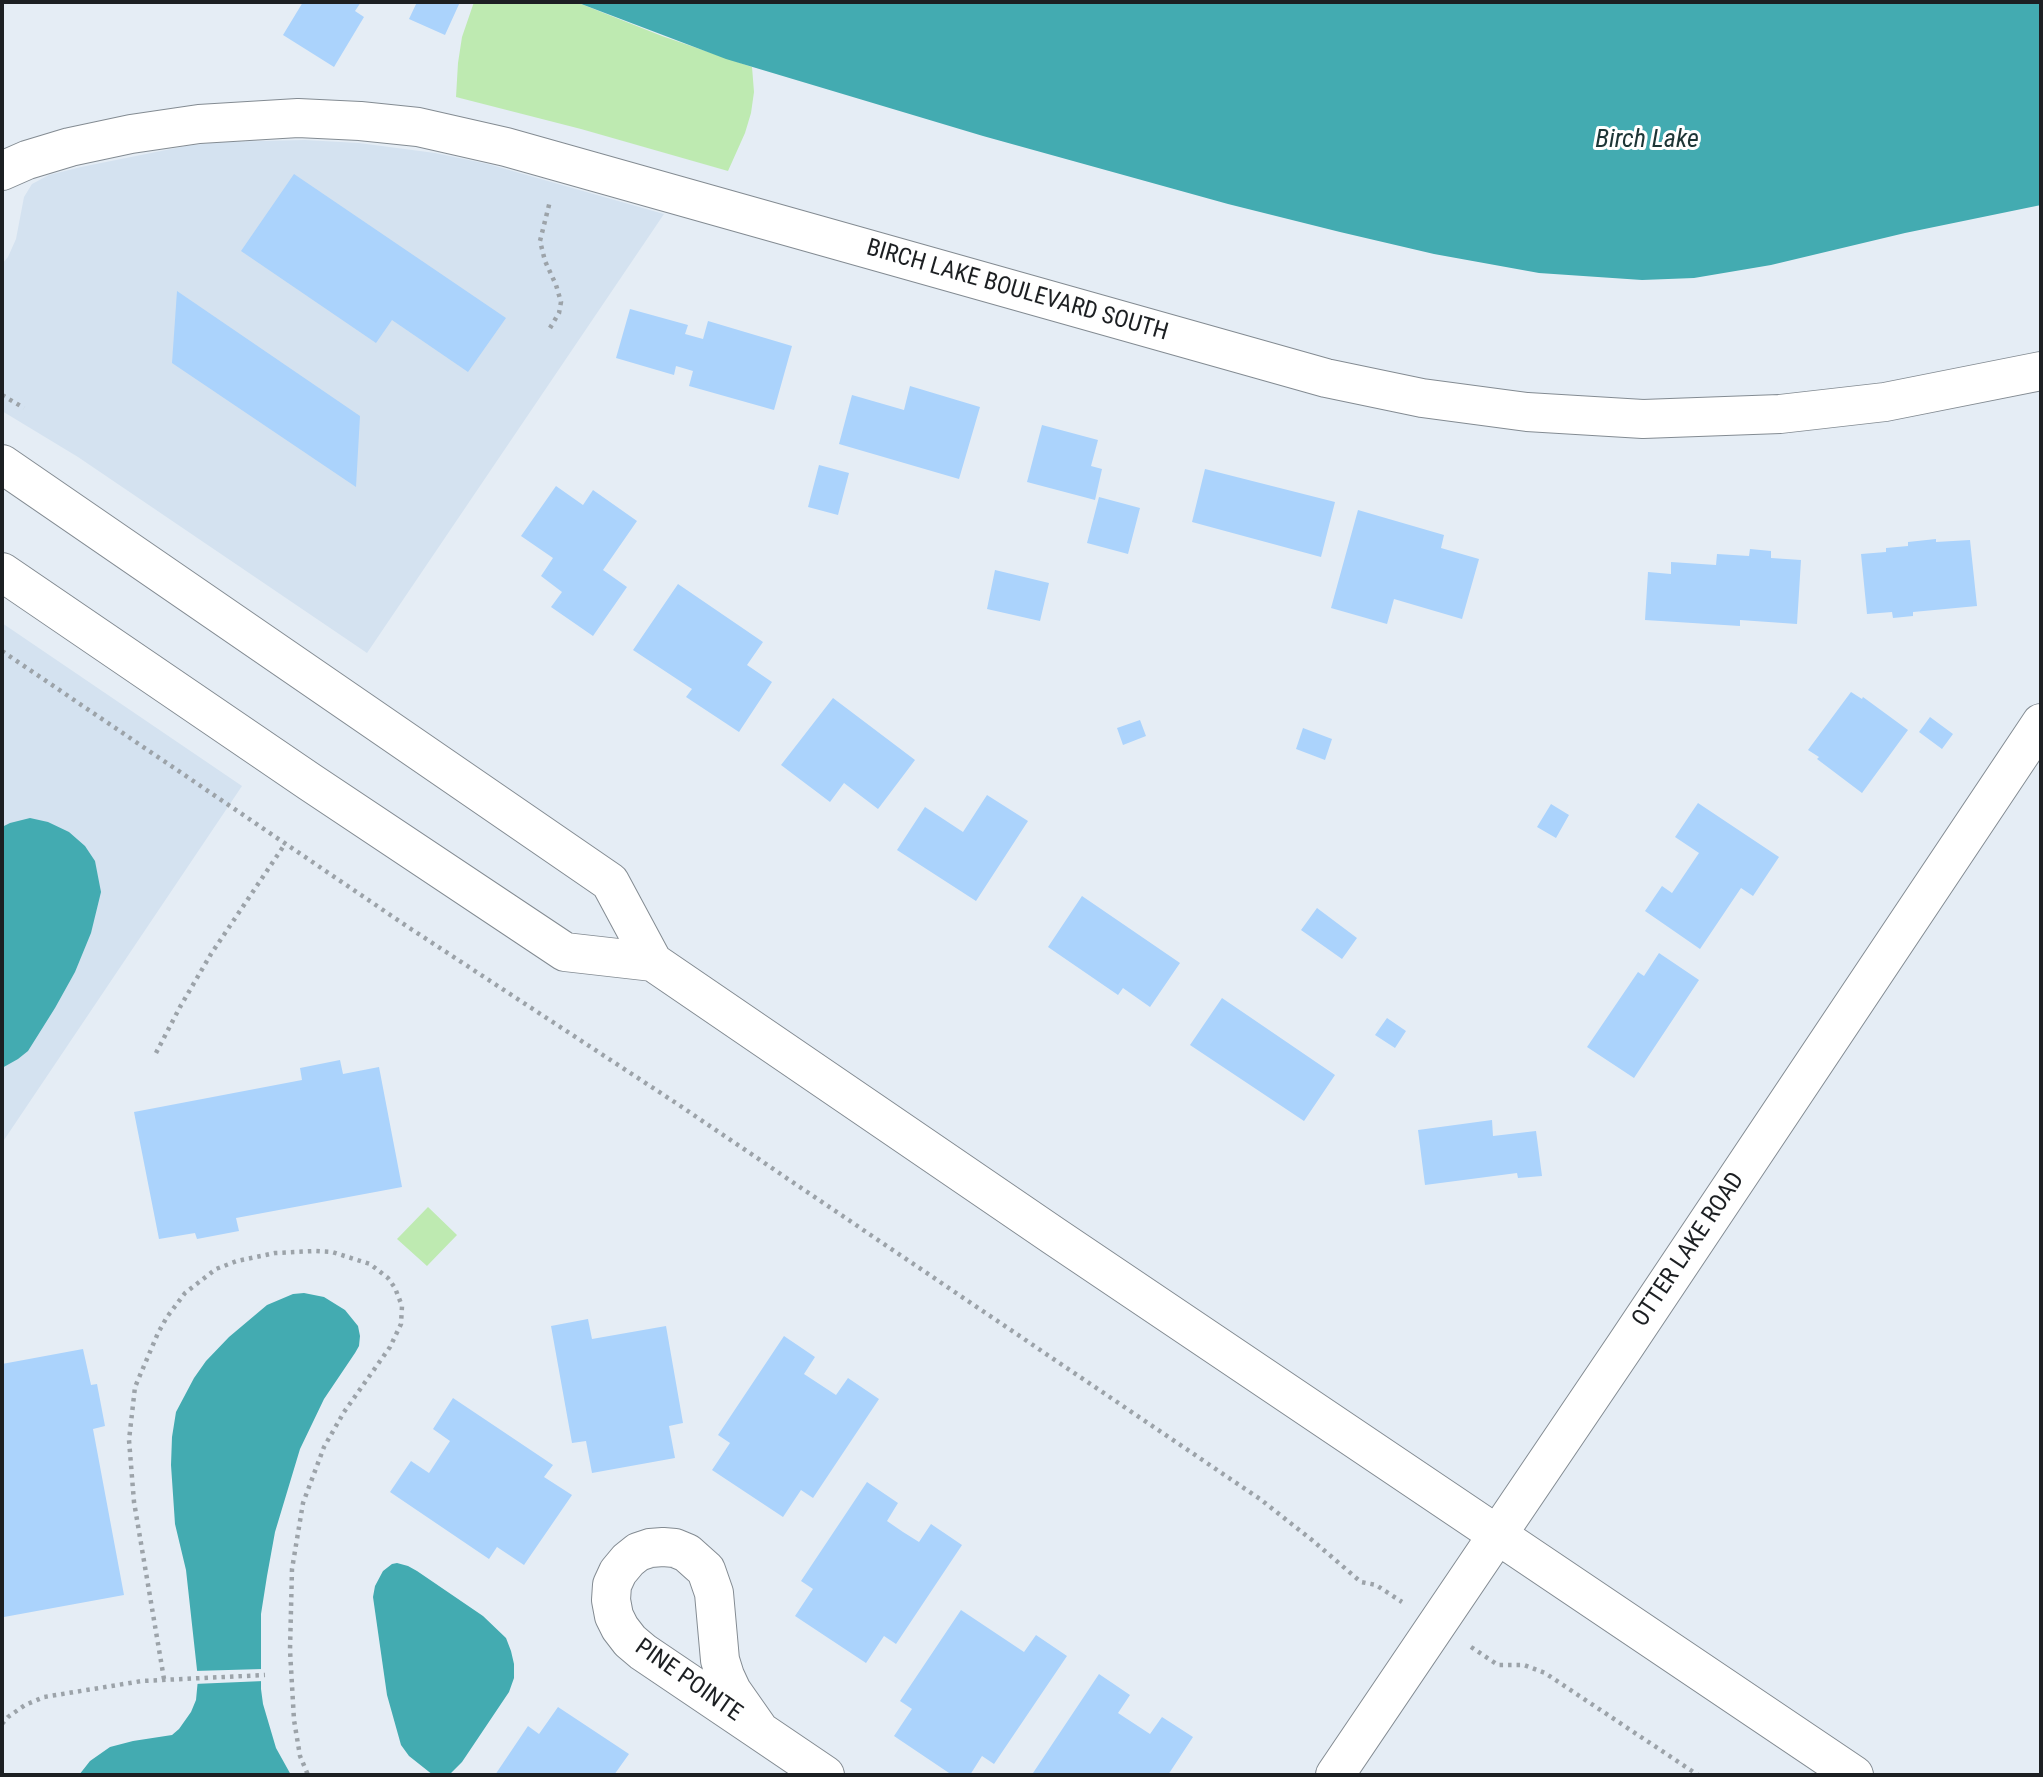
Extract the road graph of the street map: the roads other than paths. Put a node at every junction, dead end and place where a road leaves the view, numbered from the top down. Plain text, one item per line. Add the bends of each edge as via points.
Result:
1 (2, 171) edge
2 (2041, 370) edge
3 (2, 464) edge
4 (2, 572) edge
5 (2041, 723) edge
6 (653, 962) junction
7 (1497, 1536) junction
8 (760, 1731) junction
9 (825, 1775) edge
10 (1335, 1775) edge
11 (1854, 1775) edge

1 - 2 street, BIRCH LAKE BOULEVARD SOUTH via 37,157 131,134 200,124 288,118 418,127 506,147 1296,371 1477,406 1611,418 1749,416 1885,402
3 - 6 street via 610,882
4 - 6 street via 565,952
5 - 7 street, OTTER LAKE ROAD
6 - 7 street
7 - 10 street, OTTER LAKE ROAD
7 - 11 street
8 - 8 street, PINE POINTE via 630,1641 614,1616 612,1585 638,1552 676,1548 706,1570 714,1593 725,1676
8 - 9 street, PINE POINTE

